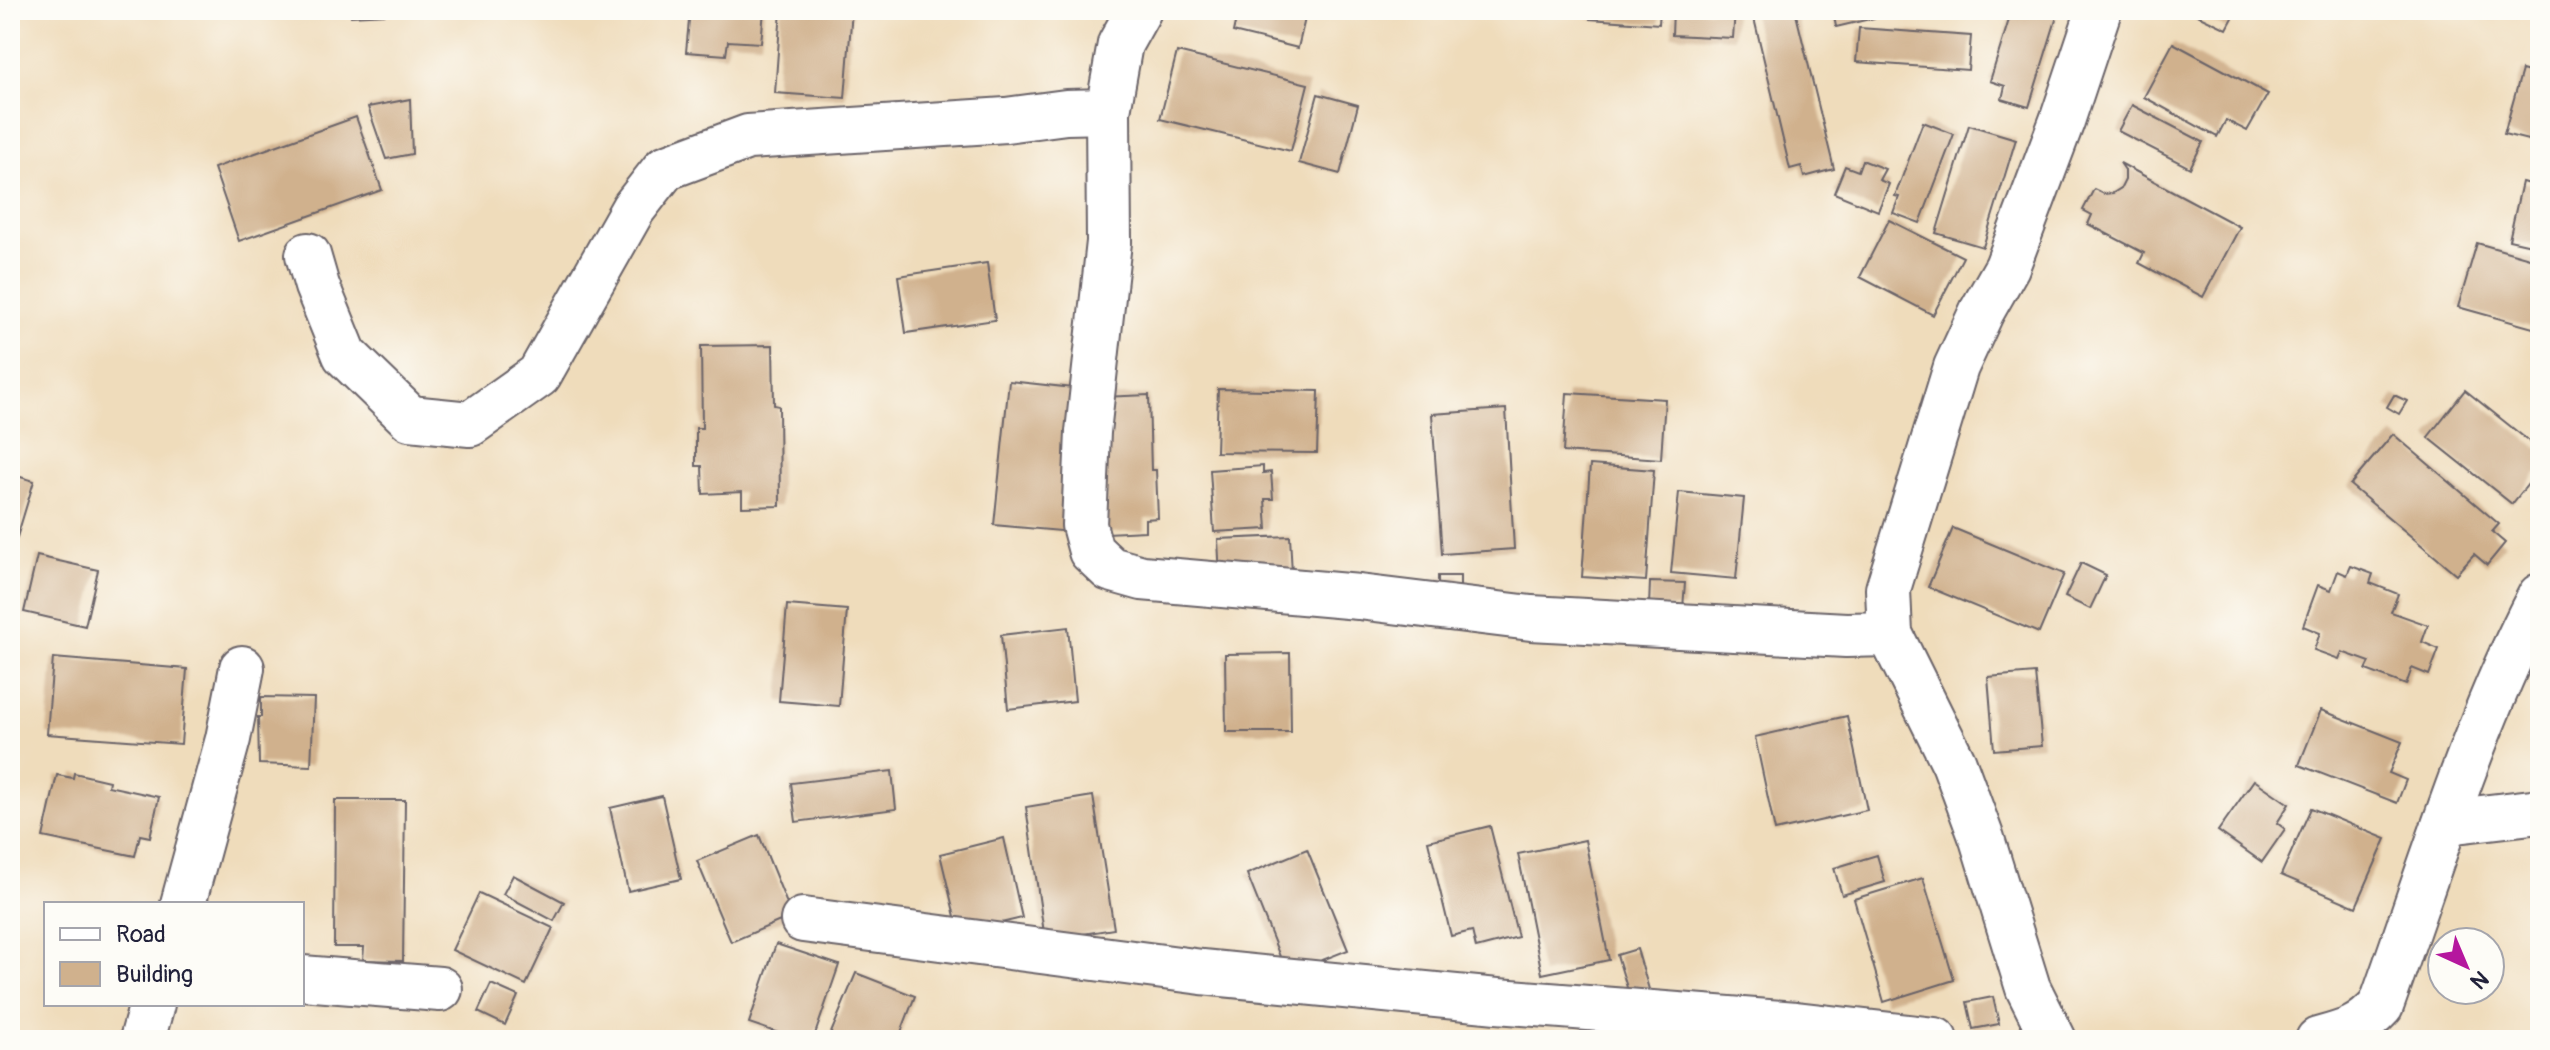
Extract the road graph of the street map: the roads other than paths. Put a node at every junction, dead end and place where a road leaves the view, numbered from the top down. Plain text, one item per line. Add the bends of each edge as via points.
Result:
1 (1139, 10) edge
2 (2099, 10) edge
3 (1108, 111) junction
4 (308, 255) dead end
5 (2540, 596) edge
6 (1890, 634) junction
7 (242, 668) dead end
8 (2540, 811) edge
9 (2447, 822) junction
10 (184, 902) edge
11 (803, 920) dead end
12 (304, 978) edge
13 (440, 989) dead end
14 (151, 1006) edge
15 (142, 1040) edge
16 (1935, 1040) edge
17 (2054, 1040) edge
18 (2318, 1040) edge

1 - 3 street via 1120,44
2 - 6 street via 2007,267 1956,367 1888,589
3 - 4 street via 748,137 665,168 633,209 539,375 470,424 410,418 345,355
3 - 6 street via 1109,242 1088,432 1084,525 1091,551 1110,569 1142,578 1531,618
5 - 9 street via 2510,657
6 - 17 street via 1954,763 2028,988
7 - 10 street
8 - 9 street
9 - 18 street via 2381,1006 2351,1031
11 - 16 street via 1202,972
12 - 13 street
14 - 15 street

